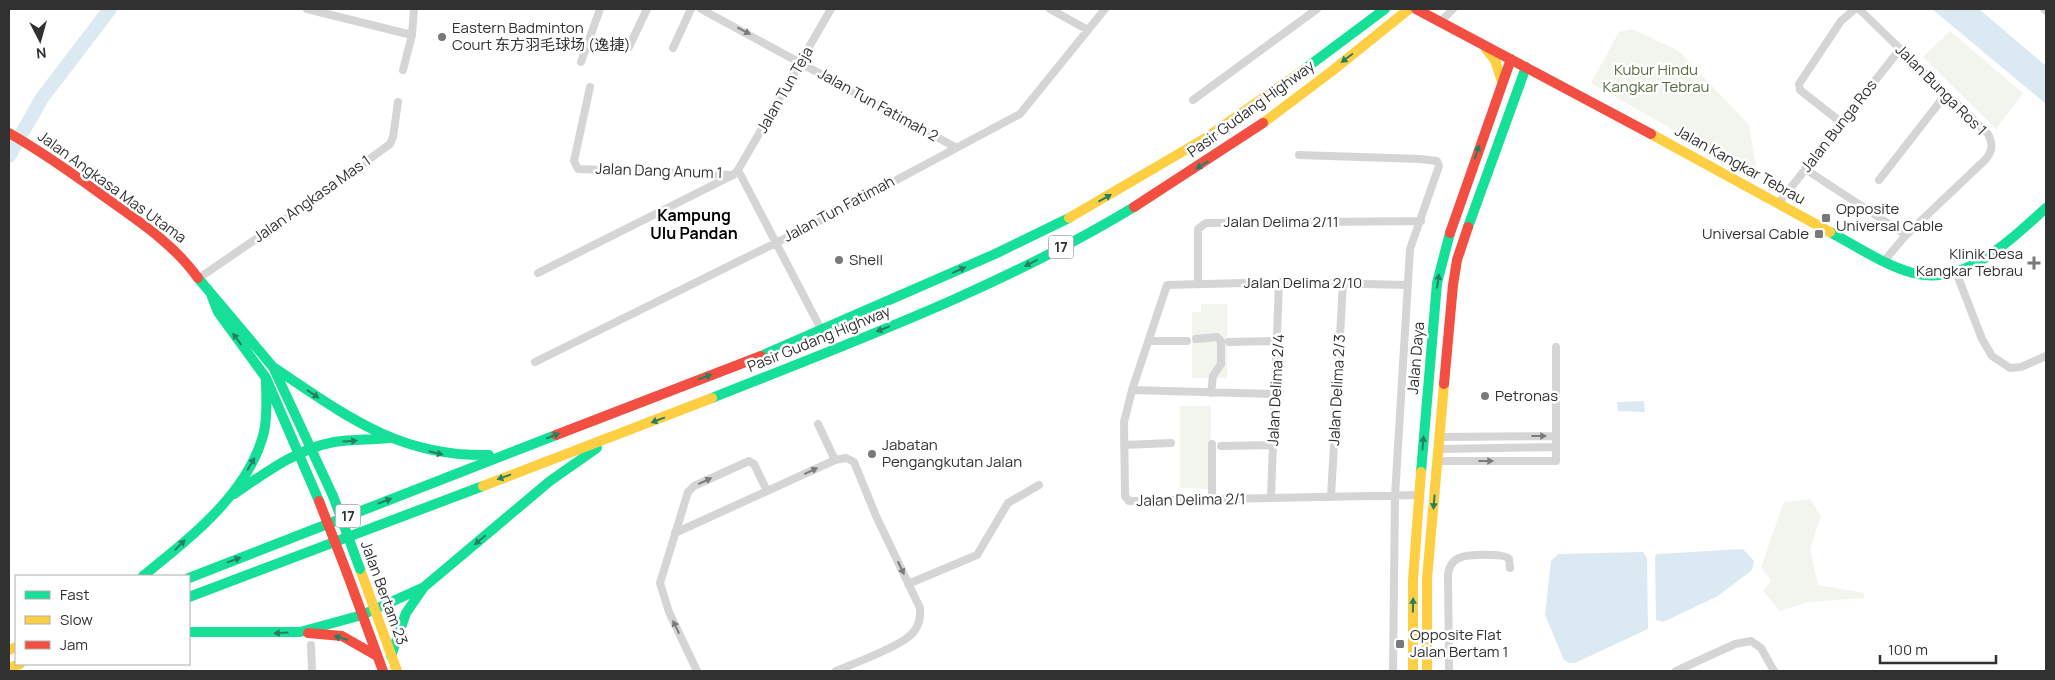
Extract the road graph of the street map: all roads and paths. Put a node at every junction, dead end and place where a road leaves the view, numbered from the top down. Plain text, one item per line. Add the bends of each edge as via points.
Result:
1 (307, 9) edge
2 (414, 9) edge
3 (600, 9) edge
4 (647, 9) edge
5 (691, 9) edge
6 (701, 9) edge
7 (831, 9) edge
8 (1050, 9) edge
9 (1105, 9) edge
10 (1317, 9) edge
11 (1385, 9) edge
12 (1409, 9) edge
13 (1416, 9) edge
14 (1453, 9) edge
15 (1855, 9) edge
16 (1859, 9) edge
17 (328, 11) edge
18 (718, 12) edge
19 (1440, 22) junction
20 (1088, 30) junction
21 (412, 34) junction
22 (1479, 42) junction
23 (629, 47) dead end
24 (674, 48) dead end
25 (1900, 49) junction
26 (1511, 59) junction
27 (582, 62) dead end
28 (800, 63) junction
29 (1526, 67) junction
30 (404, 70) dead end
31 (1550, 80) junction
32 (1502, 82) junction
33 (590, 87) dead end
34 (1517, 90) junction
35 (1946, 94) junction
36 (1193, 100) dead end
37 (398, 102) dead end
38 (1842, 123) junction
39 (9, 133) edge
40 (955, 147) junction
41 (1299, 155) dead end
42 (1804, 170) junction
43 (736, 173) junction
44 (1879, 180) dead end
45 (1778, 204) junction
46 (2046, 208) edge
47 (1458, 209) junction
48 (1421, 221) junction
49 (1469, 225) junction
50 (1906, 235) junction
51 (776, 243) junction
52 (1884, 261) junction
53 (1956, 272) junction
54 (538, 273) dead end
55 (199, 278) junction
56 (1279, 282) junction
57 (1343, 282) junction
58 (1198, 284) junction
59 (1408, 285) junction
60 (211, 295) junction
61 (822, 331) junction
62 (1196, 339) dead end
63 (1149, 341) junction
64 (1187, 341) dead end
65 (1278, 341) junction
66 (1229, 342) dead end
67 (1556, 347) dead end
68 (2046, 356) edge
69 (535, 362) dead end
70 (273, 367) junction
71 (266, 378) junction
72 (1132, 390) junction
73 (1211, 393) junction
74 (1276, 394) junction
75 (818, 424) dead end
76 (615, 436) junction
77 (1440, 436) junction
78 (1556, 436) junction
79 (390, 438) junction
80 (1171, 443) dead end
81 (1212, 444) dead end
82 (1124, 445) junction
83 (1273, 445) junction
84 (1220, 446) dead end
85 (1556, 447) junction
86 (312, 448) junction
87 (1438, 449) junction
88 (299, 453) junction
89 (507, 453) junction
90 (834, 460) junction
91 (1437, 461) junction
92 (1039, 485) dead end
93 (767, 491) junction
94 (1419, 495) junction
95 (333, 496) joint
96 (1395, 496) junction
97 (1331, 497) junction
98 (1271, 498) junction
99 (1212, 499) junction
100 (319, 501) joint
101 (222, 503) junction
102 (675, 533) junction
103 (1510, 568) dead end
104 (143, 575) edge
105 (190, 578) edge
106 (908, 584) junction
107 (424, 587) junction
108 (190, 597) edge
109 (373, 610) junction
110 (362, 615) junction
111 (190, 632) edge
112 (300, 632) junction
113 (311, 645) dead end
114 (377, 656) junction
115 (391, 656) junction
116 (312, 671) edge
117 (383, 671) edge
118 (397, 671) edge
119 (697, 671) edge
120 (836, 671) edge
121 (1393, 671) edge
122 (1413, 671) edge
123 (1427, 671) edge
124 (1449, 671) edge
125 (1676, 671) edge
126 (1774, 671) edge

1 - 17 street
2 - 21 street
3 - 27 street
4 - 23 street
5 - 24 street
6 - 18 street, Jalan Tun Fatimah 2
7 - 28 street, Jalan Tun Teja
8 - 20 street
9 - 20 street, Jalan Tun Fatimah
10 - 36 street
61 -> 11 main road, Pasir Gudang Highway / 17 via 1012,246 1136,181 1204,140
12 -> 76 main road, Pasir Gudang Highway / 17 via 1222,153 1087,234 922,313
13 - 19 main road, Jalan Kangkar Tebrau
14 - 19 street
15 - 38 street via 1841,21 1799,84 1800,90
16 - 25 street, Jalan Bunga Ros 1
17 - 21 street
18 -> 28 street, Jalan Tun Fatimah 2
19 - 22 main road, Jalan Kangkar Tebrau
20 - 40 street, Jalan Tun Fatimah via 1020,114
21 - 30 street
22 - 26 main road, Jalan Kangkar Tebrau
22 - 32 main road via 1495,60
25 - 35 street, Jalan Bunga Ros 1
25 - 38 street, Jalan Bunga Ros
26 - 29 main road, Jalan Kangkar Tebrau
26 - 32 main road, Jalan Daya
28 - 40 street, Jalan Tun Fatimah 2
28 - 43 street, Jalan Tun Teja
29 - 31 main road, Jalan Kangkar Tebrau
29 - 34 main road, Jalan Daya
31 - 34 main road via 1534,79
31 - 45 main road, Jalan Kangkar Tebrau
47 -> 32 main road, Jalan Daya
33 - 43 street, Jalan Dang Anum 1 via 574,161 578,169
34 - 49 main road, Jalan Daya
35 - 44 street
35 - 50 street, Jalan Bunga Ros 1 via 1988,134 1991,150 1985,160
37 - 55 street, Jalan Angkasa Mas 1 via 390,144
38 - 42 street, Jalan Bunga Ros
39 - 55 main road, Jalan Angkasa Mas Utama via 150,229 173,248
40 - 51 street, Jalan Tun Fatimah
41 - 48 street via 1434,160 1439,166
42 - 45 street, Jalan Bunga Ros
42 - 50 street
43 - 51 street
43 - 54 street
45 - 52 main road, Jalan Kangkar Tebrau
46 - 53 main road, Jalan Kangkar Tebrau via 1981,261
47 - 49 main road via 1472,180 1478,178
94 -> 47 main road, Jalan Daya via 1438,283 1445,247
48 - 58 street, Jalan Delima 2/11 via 1206,223 1198,229
48 - 59 street via 1410,249
49 - 77 main road, Jalan Daya via 1457,260 1453,285
50 - 52 street, Jalan Bunga Ros 1
51 - 61 street
51 - 69 street, Jalan Tun Fatimah
52 - 53 main road, Jalan Kangkar Tebrau via 1923,275
53 - 68 street via 1992,356 2010,368
55 - 60 main road, Jalan Angkasa Mas Utama
56 - 57 street, Jalan Delima 2/10
56 - 58 street, Jalan Delima 2/10
56 - 65 street, Jalan Delima 2/4
57 - 59 street, Jalan Delima 2/10
57 - 97 street, Jalan Delima 2/3
58 - 63 street, Jalan Delima 2/1 via 1167,285
59 - 96 street
60 - 70 main road, Jalan Angkasa Mas Utama via 225,307
71 -> 60 main road, Jalan Angkasa Mas Utama via 218,312
89 -> 61 main road, Pasir Gudang Highway / 17
62 - 73 street via 1217,337 1221,340 1221,364 1213,376
63 - 64 street
63 - 72 street, Jalan Delima 2/1
65 - 66 street
65 - 74 street, Jalan Delima 2/4
67 - 78 street
70 -> 79 main road via 350,418
70 - 86 main road, Jalan Angkasa Mas Utama
71 - 88 main road, Jalan Angkasa Mas Utama
101 -> 71 main road via 253,462 260,447 266,416
72 - 73 street
72 - 82 street, Jalan Delima 2/1 via 1124,422
73 - 74 street
74 - 83 street, Jalan Delima 2/4
75 - 90 street
76 -> 107 main road via 550,481
76 -> 108 main road, Pasir Gudang Highway / 17
77 -> 78 street
77 - 87 main road, Jalan Daya
78 - 85 street
86 -> 79 main road via 335,442
79 -> 89 main road via 437,454 466,458
80 - 82 street
81 - 99 street
82 - 99 street, Jalan Delima 2/1 via 1126,500
83 - 84 street
83 - 98 street, Jalan Delima 2/4
85 - 87 street
91 -> 85 street via 1556,461
86 - 88 main road
86 - 95 main road, Jalan Angkasa Mas Utama
87 - 91 main road, Jalan Daya
88 - 100 main road, Jalan Angkasa Mas Utama
88 - 101 main road
105 -> 89 main road, Pasir Gudang Highway / 17
93 -> 90 street
90 -> 106 street via 846,458 854,462
91 -> 123 main road, Jalan Daya via 1428,579
92 - 106 street via 1008,503 977,555
93 - 102 street
102 -> 93 street via 688,492 694,486 746,462 754,464
94 - 96 street, Jalan Delima 2/1
122 -> 94 main road, Jalan Daya via 1413,580
95 - 109 main road, Jalan Bertam 23, bridge
96 - 97 street, Jalan Delima 2/1
96 - 121 street
97 - 98 street, Jalan Delima 2/1
98 - 99 street, Jalan Delima 2/1
100 - 110 main road, Jalan Bertam 23, bridge
104 -> 101 main road via 174,551
119 -> 102 street via 669,612 660,583
103 - 124 street via 1510,559 1502,555 1464,556 1449,568
106 - 120 street via 920,608 916,628 907,638
107 - 109 main road
107 - 115 main road via 406,613
109 - 110 main road
109 - 115 main road, Jalan Bertam 23
110 - 112 main road
110 - 114 main road, Jalan Bertam 23
112 -> 111 main road
114 -> 112 main road via 342,636
113 - 116 street
114 - 117 main road, Jalan Bertam 23
115 - 118 main road, Jalan Bertam 23
125 - 126 street via 1745,641 1757,644

